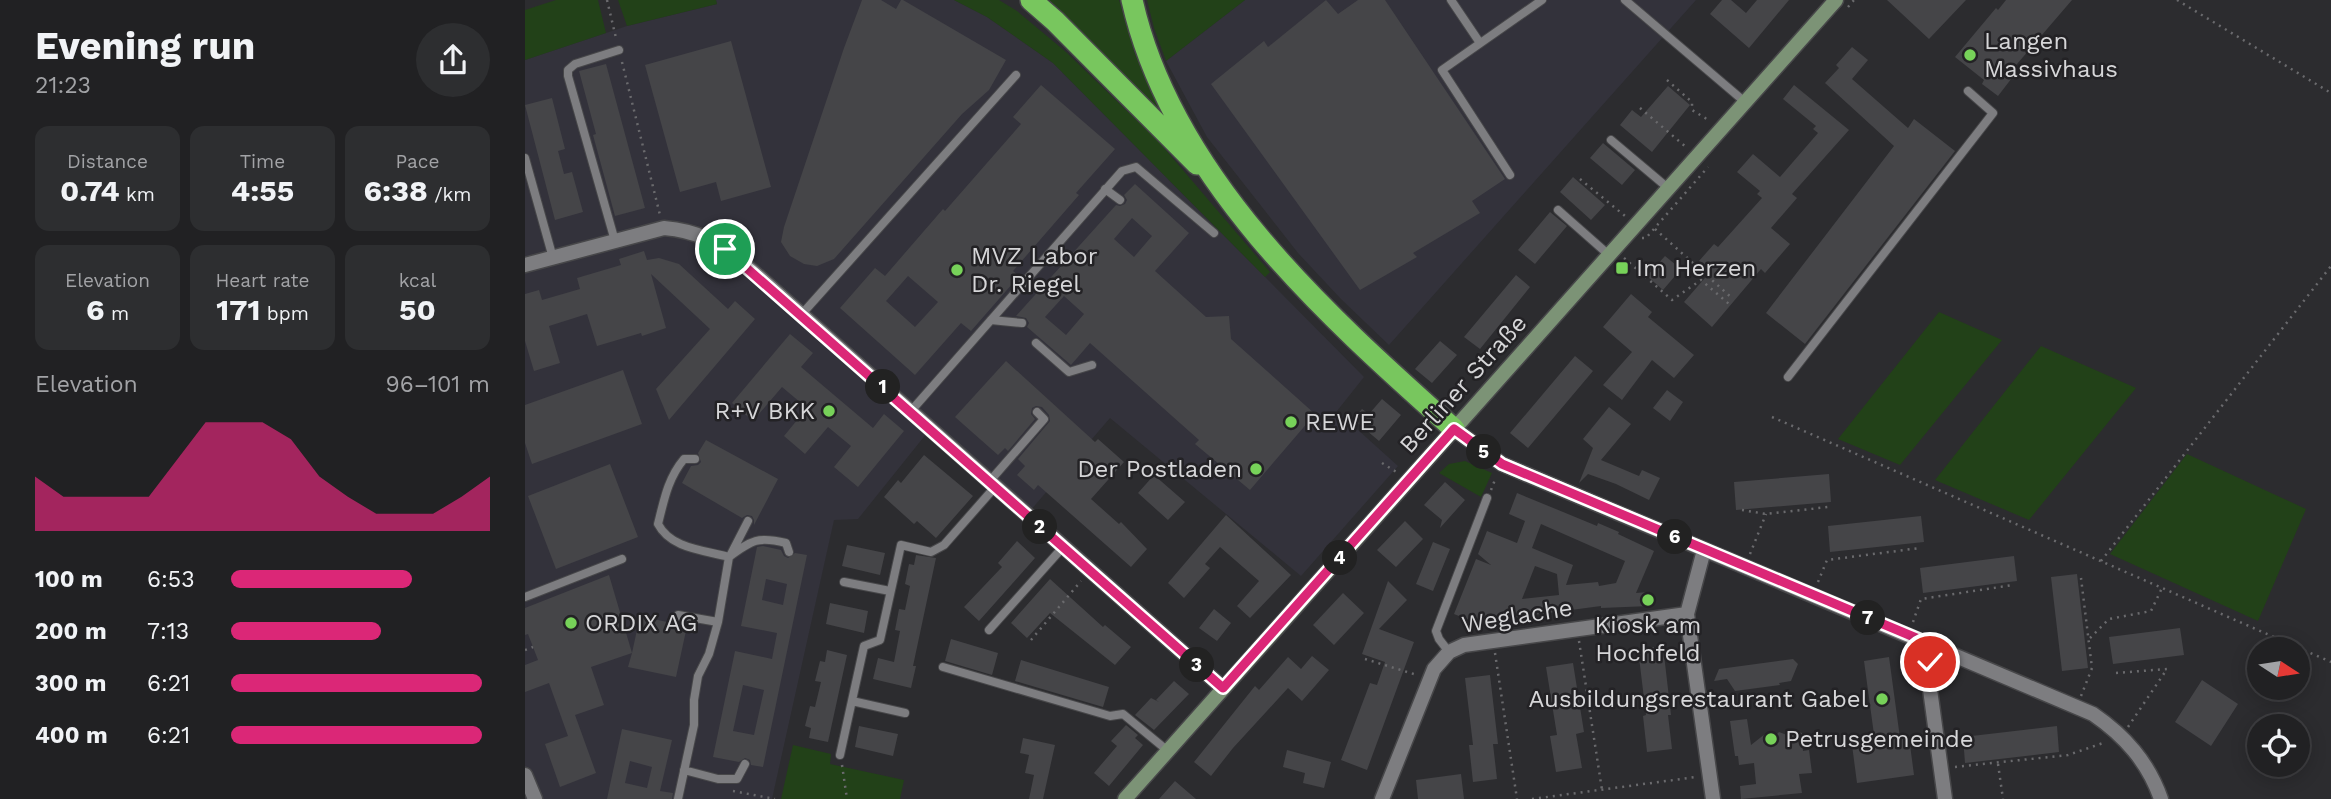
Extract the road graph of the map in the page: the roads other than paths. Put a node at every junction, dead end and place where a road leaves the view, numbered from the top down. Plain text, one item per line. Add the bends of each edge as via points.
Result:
1 (1031, 0) edge
2 (1132, 0) edge
3 (1451, 0) edge
4 (1542, 0) edge
5 (1625, 0) edge
6 (1836, 0) edge
7 (1480, 43) junction
8 (619, 50) road end
9 (1016, 75) dead end
10 (1968, 91) dead end
11 (1745, 102) junction
12 (1611, 140) dead end
13 (525, 158) edge
14 (1510, 175) dead end
15 (1668, 188) junction
16 (1105, 189) junction
17 (1225, 193) junction
18 (1120, 200) dead end
19 (1558, 210) dead end
20 (1214, 233) dead end
21 (615, 241) junction
22 (1611, 252) junction
23 (554, 258) junction
24 (525, 265) edge
25 (801, 315) junction
26 (991, 320) junction
27 (1022, 323) dead end
28 (1036, 343) dead end
29 (1092, 365) dead end
30 (1788, 377) dead end
31 (911, 411) junction
32 (1037, 412) dead end
33 (1454, 429) junction
34 (695, 459) dead end
35 (992, 484) junction
36 (1487, 498) road end
37 (748, 522) dead end
38 (1063, 547) junction
39 (1705, 550) junction
40 (789, 552) dead end
41 (729, 557) junction
42 (622, 559) dead end
43 (844, 582) dead end
44 (890, 591) junction
45 (525, 597) edge
46 (1687, 614) junction
47 (717, 622) junction
48 (673, 623) dead end
49 (989, 630) dead end
50 (1933, 645) junction
51 (1449, 652) junction
52 (943, 667) dead end
53 (1223, 688) junction
54 (852, 701) junction
55 (905, 713) dead end
56 (1168, 751) junction
57 (841, 755) road end
58 (745, 764) dead end
59 (684, 769) junction
60 (525, 775) edge
61 (535, 799) edge
62 (678, 799) edge
63 (1125, 799) edge
64 (1382, 799) edge
65 (1713, 799) edge
66 (1945, 799) edge
67 (2161, 799) edge

1 - 17 highway
2 - 17 highway via 1160,82
3 - 7 lane
4 - 7 lane
5 - 11 lane
6 - 11 street, Berliner Straße
7 - 14 lane via 1442,70
8 - 21 lane via 568,69
9 - 25 lane
10 - 30 lane via 1993,113
11 - 15 street, Berliner Straße
12 - 15 lane
13 - 23 lane
15 - 22 street, Berliner Straße
16 - 18 lane
16 - 20 lane via 1122,171 1136,167
16 - 26 lane
17 - 33 highway via 1314,299
19 - 22 lane
21 - 23 street
21 - 25 street via 664,228 710,238
22 - 33 street, Berliner Straße
23 - 24 street
25 - 31 street
26 - 27 lane
26 - 31 lane
28 - 29 lane via 1069,372
31 - 35 street
32 - 35 lane via 1047,422
33 - 39 street via 1502,464
33 - 53 street, Berliner Straße
34 - 41 lane via 684,459 675,470 658,524 664,535 679,544
35 - 38 street
35 - 44 lane via 944,545 930,552 901,545
36 - 51 lane via 1436,631
37 - 41 lane
38 - 49 lane
38 - 53 street
39 - 46 street
39 - 50 street
40 - 41 lane via 786,543 752,540
41 - 47 lane
42 - 45 lane
43 - 44 lane
44 - 54 lane via 880,640 864,646
46 - 51 street, Weglache via 1464,645
46 - 65 street
47 - 48 lane via 678,615
47 - 59 lane via 698,676
50 - 66 street via 1929,682
50 - 67 street via 2101,719 2148,770
51 - 64 street, Weglache via 1434,669
52 - 56 lane via 1110,716 1123,714
53 - 56 street, Berliner Straße
54 - 55 lane
54 - 57 lane
56 - 63 street, Berliner Straße
58 - 59 lane via 737,779 718,779
59 - 62 lane
60 - 61 street

